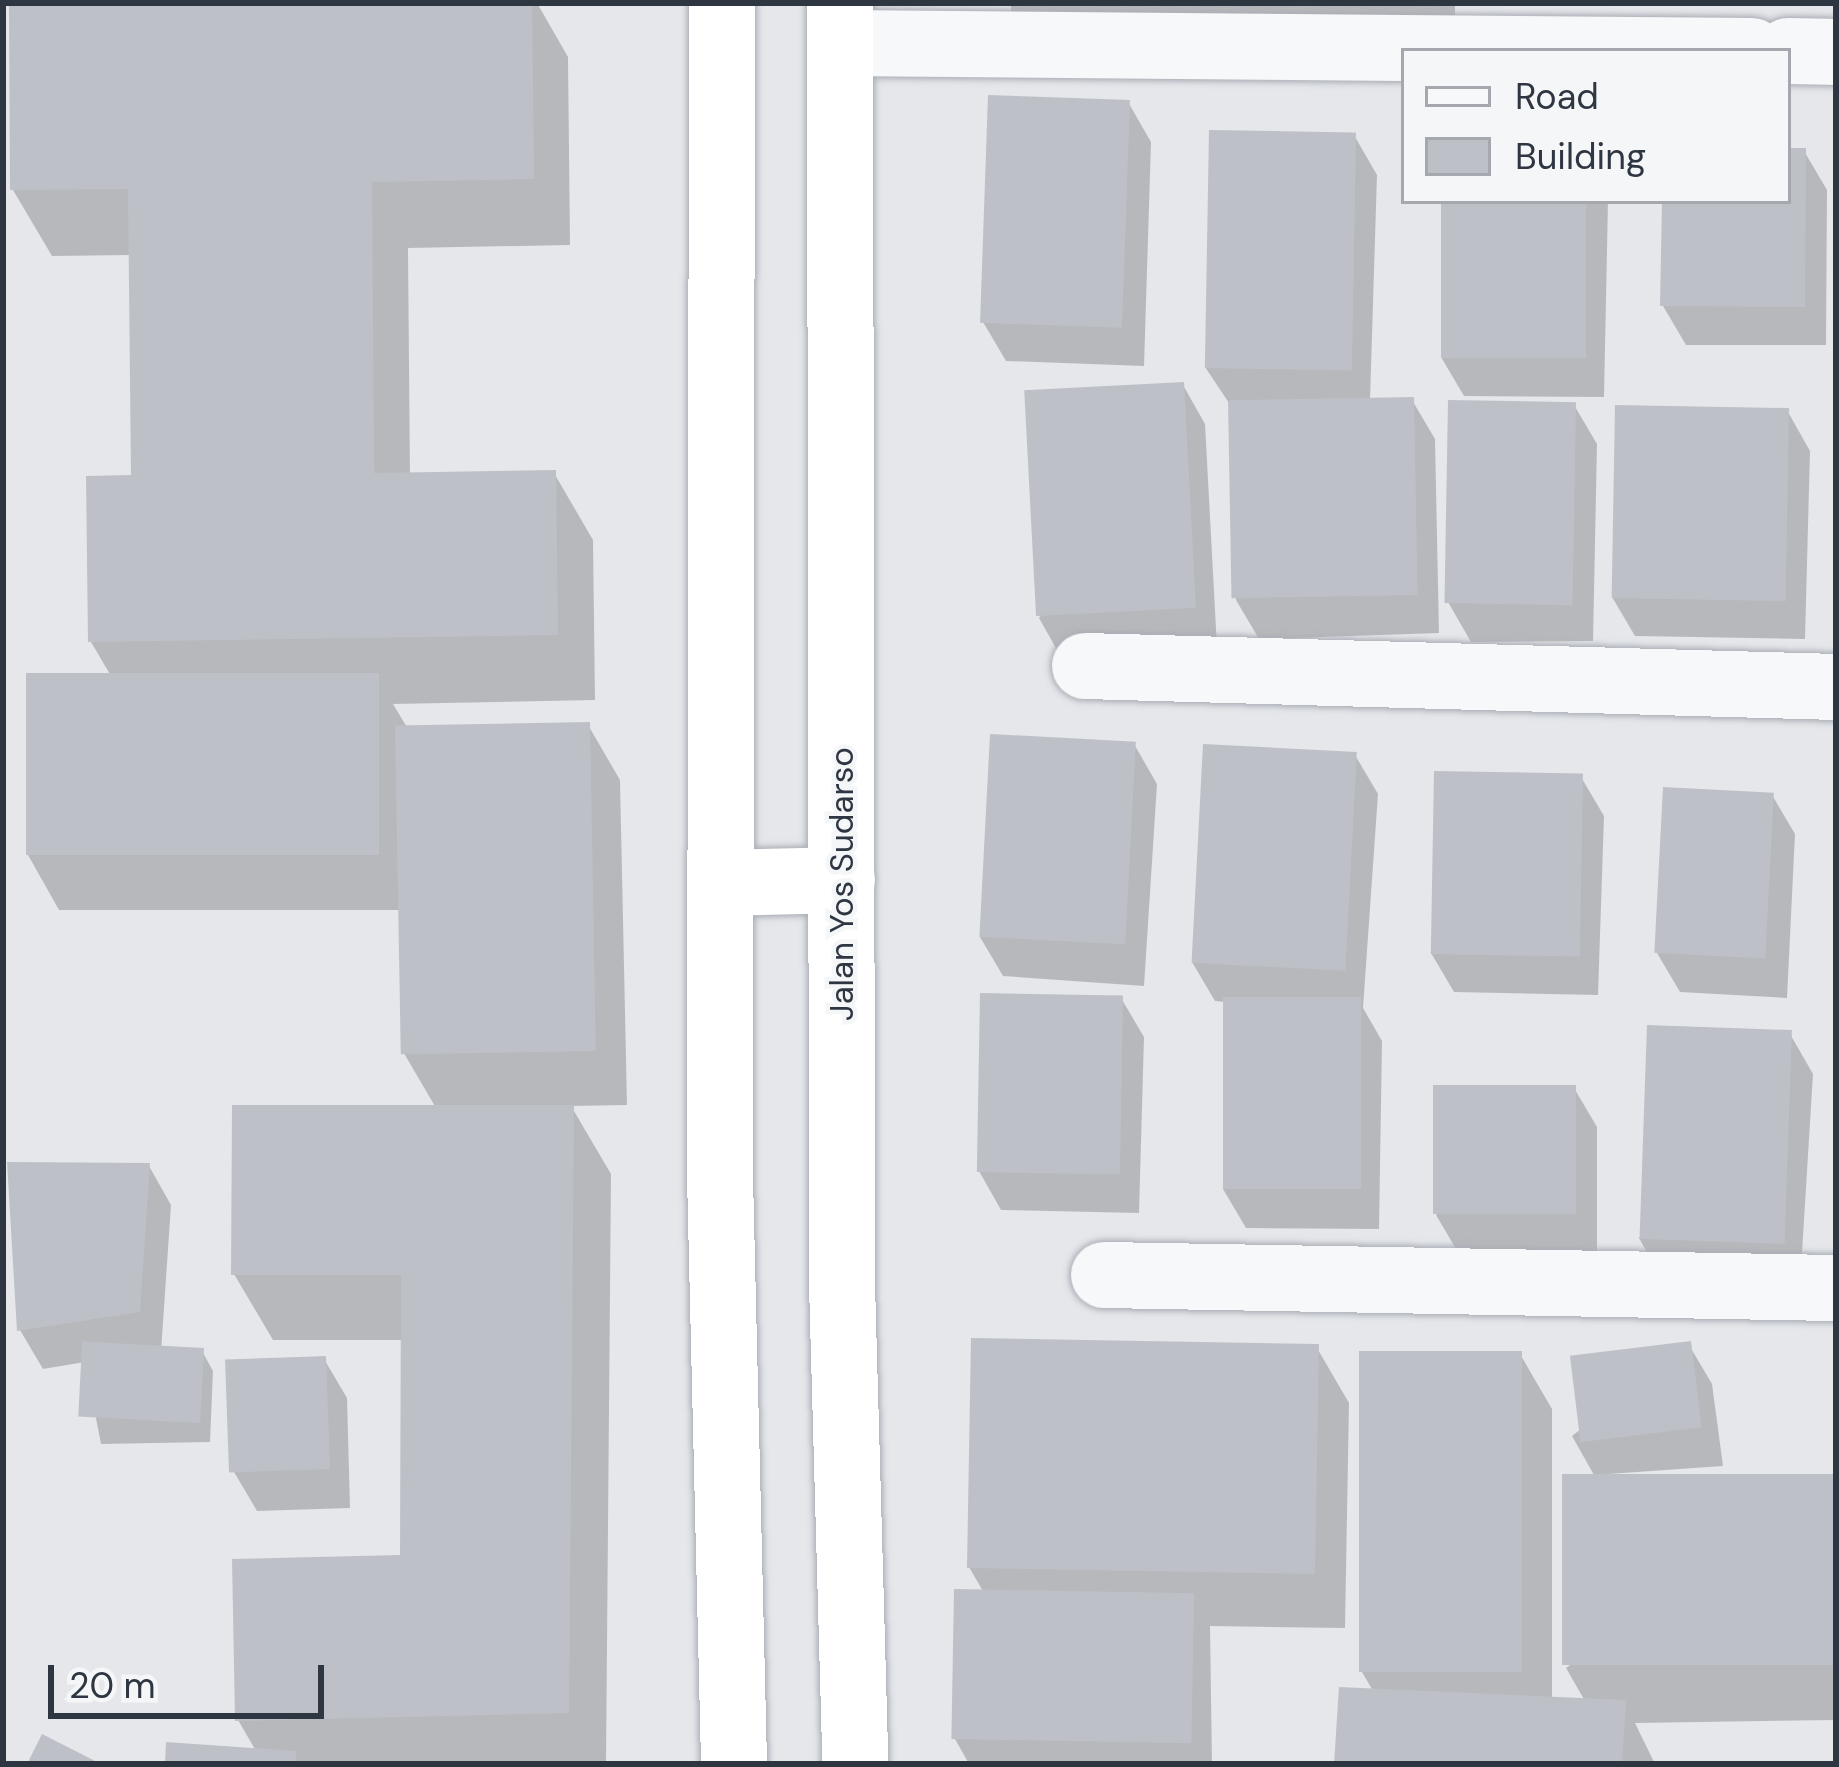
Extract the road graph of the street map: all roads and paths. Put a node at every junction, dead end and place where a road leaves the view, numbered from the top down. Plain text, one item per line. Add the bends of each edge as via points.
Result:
1 (722, 3) edge
2 (840, 23) edge
3 (1472, 26) edge
4 (1718, 48) edge
5 (1791, 51) edge
6 (1836, 52) edge
7 (1085, 666) dead end
8 (1836, 687) edge
9 (842, 880) junction
10 (721, 883) junction
11 (1104, 1275) dead end
12 (1836, 1288) edge
13 (734, 1764) edge
14 (855, 1764) edge

1 - 10 highway
2 - 3 street
2 - 9 highway, Jalan Yos Sudarso
3 - 4 street
5 - 6 street
7 - 8 street
9 - 10 highway
9 - 14 highway, Jalan Yos Sudarso
10 - 13 highway
11 - 12 street

